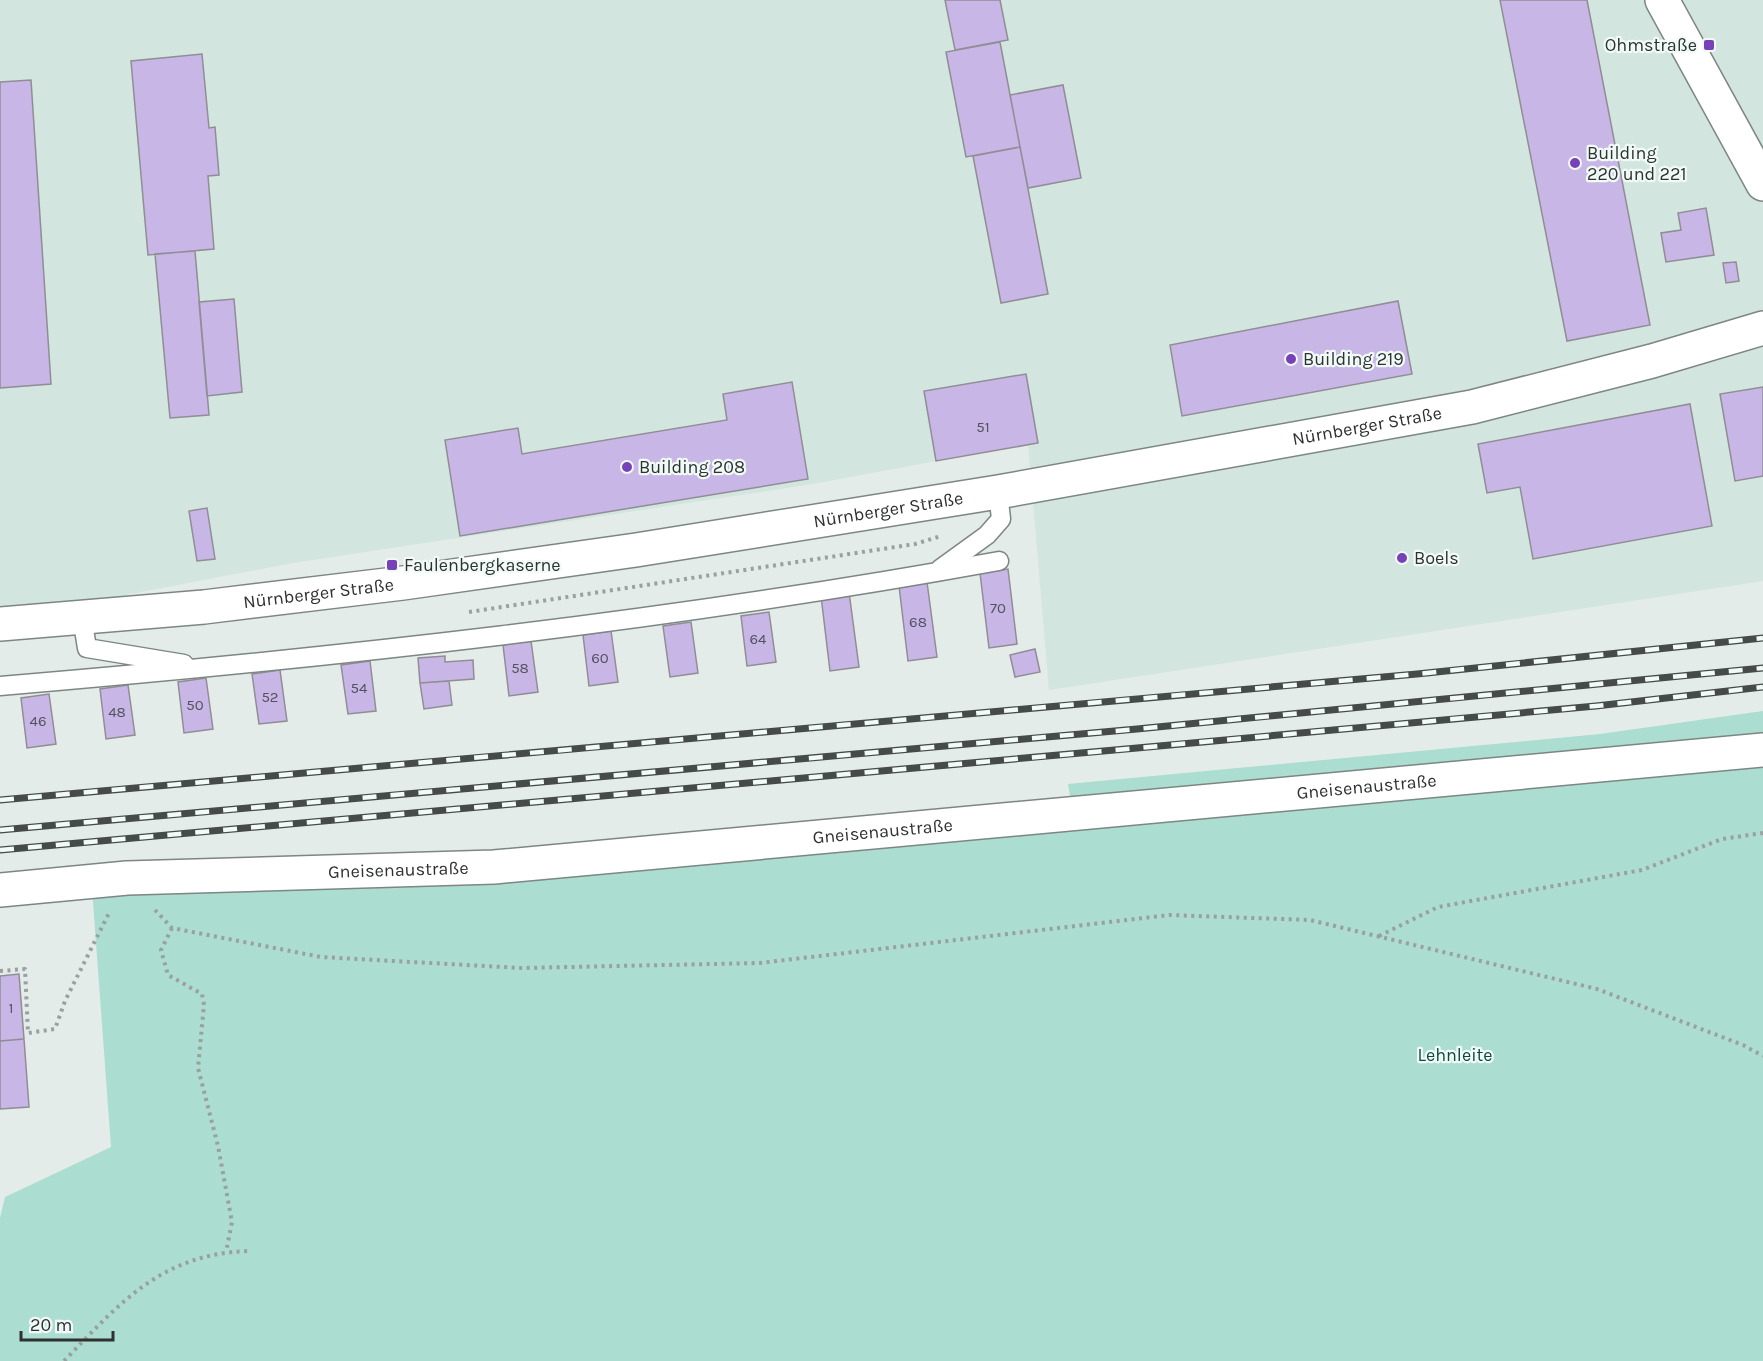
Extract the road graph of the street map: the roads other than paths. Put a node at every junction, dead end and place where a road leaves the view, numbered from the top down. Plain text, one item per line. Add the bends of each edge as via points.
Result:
1 (1670, 2) edge
2 (1763, 184) edge
3 (1763, 328) edge
4 (998, 492) junction
5 (999, 561) dead end
6 (936, 572) junction
7 (82, 617) junction
8 (0, 624) edge
9 (211, 668) junction
10 (0, 686) edge
11 (1763, 750) edge
12 (0, 890) edge

1 - 2 street
3 - 4 street, Nürnberger Straße via 1472,407
4 - 6 lane via 1001,519 987,535
4 - 7 street, Nürnberger Straße via 403,583
5 - 6 lane
6 - 9 lane via 691,612
7 - 8 street, Nürnberger Straße
7 - 9 lane via 87,648
9 - 10 lane
11 - 12 street, Gneisenaustraße via 494,867 127,878

